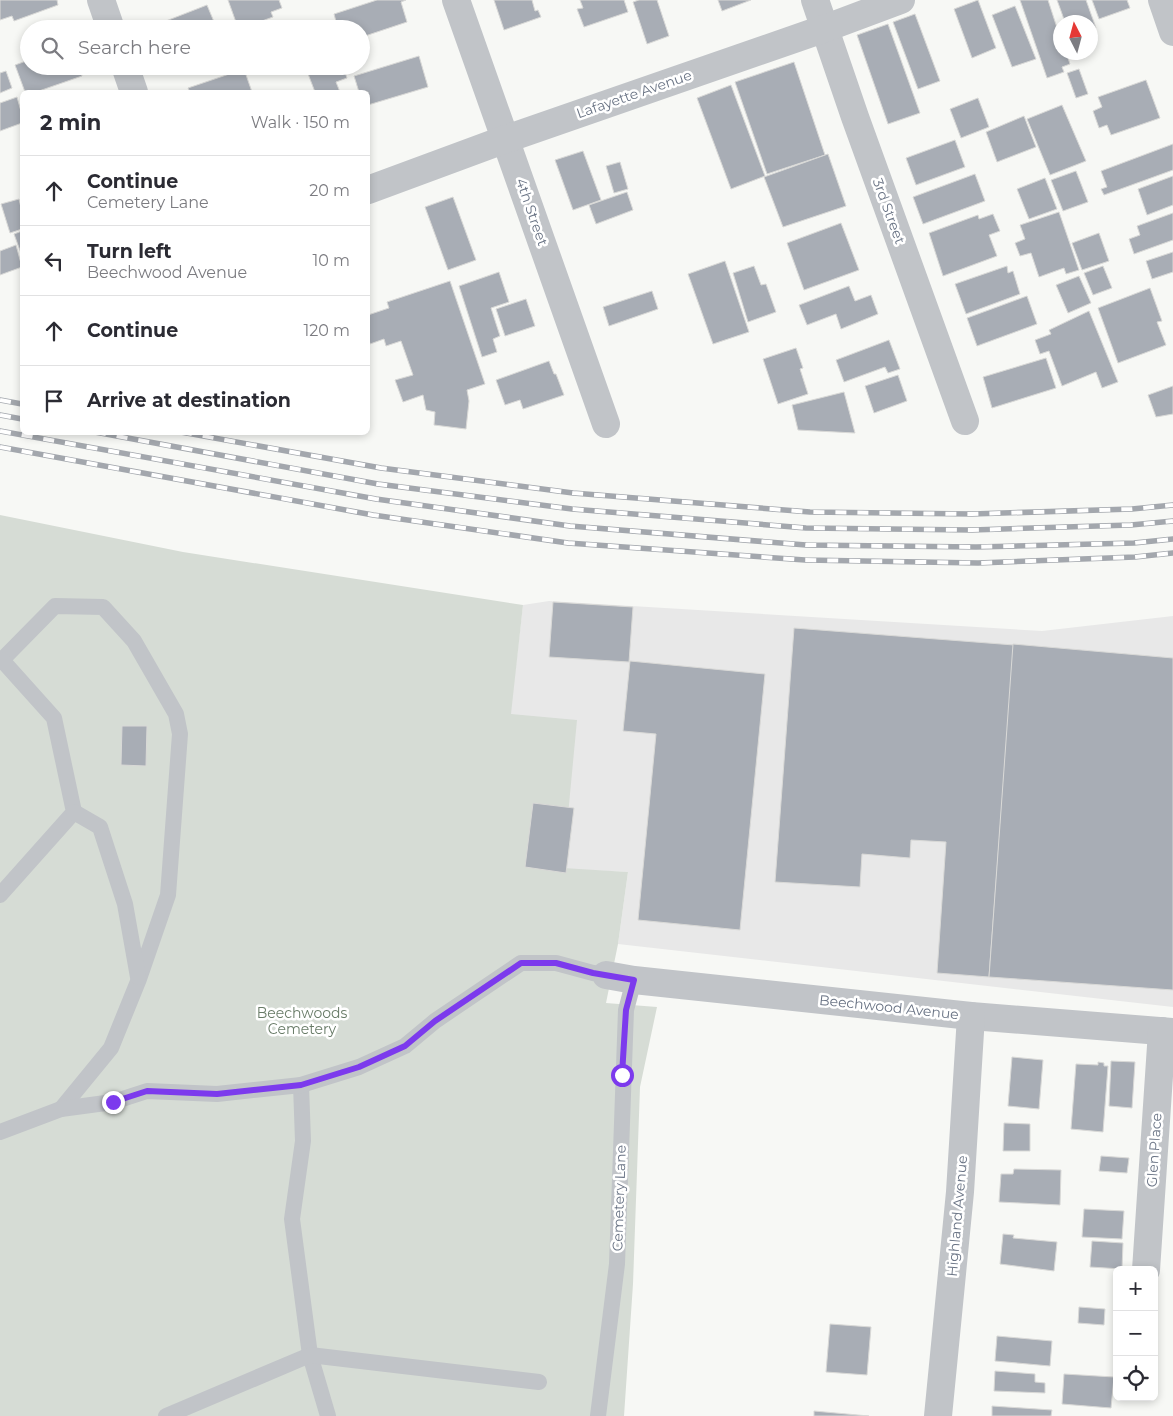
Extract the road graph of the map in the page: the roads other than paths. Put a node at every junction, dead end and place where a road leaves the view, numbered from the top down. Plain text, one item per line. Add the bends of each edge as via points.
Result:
1 (101, 0) edge
2 (456, 0) edge
3 (815, 0) edge
4 (901, 0) edge
5 (1162, 0) edge
6 (108, 20) edge
7 (826, 28) junction
8 (1173, 32) edge
9 (128, 75) edge
10 (133, 90) edge
11 (506, 139) junction
12 (370, 189) edge
13 (965, 421) dead end
14 (606, 424) dead end
15 (1, 661) edge
16 (74, 812) junction
17 (0, 895) edge
18 (606, 974) joint
19 (139, 979) junction
20 (634, 980) junction
21 (971, 1016) junction
22 (1167, 1031) edge
23 (301, 1085) junction
24 (61, 1109) junction
25 (0, 1132) edge
26 (1146, 1266) edge
27 (310, 1355) junction
28 (539, 1382) dead end
29 (166, 1416) edge
30 (328, 1416) edge
31 (598, 1416) edge
32 (938, 1416) edge

1 - 6 street
2 - 11 street, 4th Street
3 - 7 street, 3rd Street
4 - 7 street, Lafayette Avenue
5 - 8 street
7 - 11 street, Lafayette Avenue
7 - 13 street, 3rd Street via 858,126
9 - 10 street
11 - 12 street, Lafayette Avenue
11 - 14 street, 4th Street
15 - 16 lane via 54,718
15 - 19 lane via 55,606 103,607 134,641 176,714 180,734 168,895
16 - 17 lane
16 - 19 lane via 100,827 125,904
18 - 20 street, Beechwood Avenue
18 - 23 lane via 556,963 521,963 435,1021 405,1046 359,1067
19 - 24 lane via 111,1048
20 - 21 street, Beechwood Avenue
20 - 31 lane, Cemetery Lane via 625,1020 617,1264
21 - 22 street, Beechwood Avenue
21 - 32 street, Highland Avenue via 960,1192
22 - 26 street, Glen Place
23 - 24 lane via 217,1094 147,1091 113,1102
23 - 27 lane via 303,1141 292,1219
24 - 25 lane
27 - 28 lane
27 - 29 lane
27 - 30 lane

